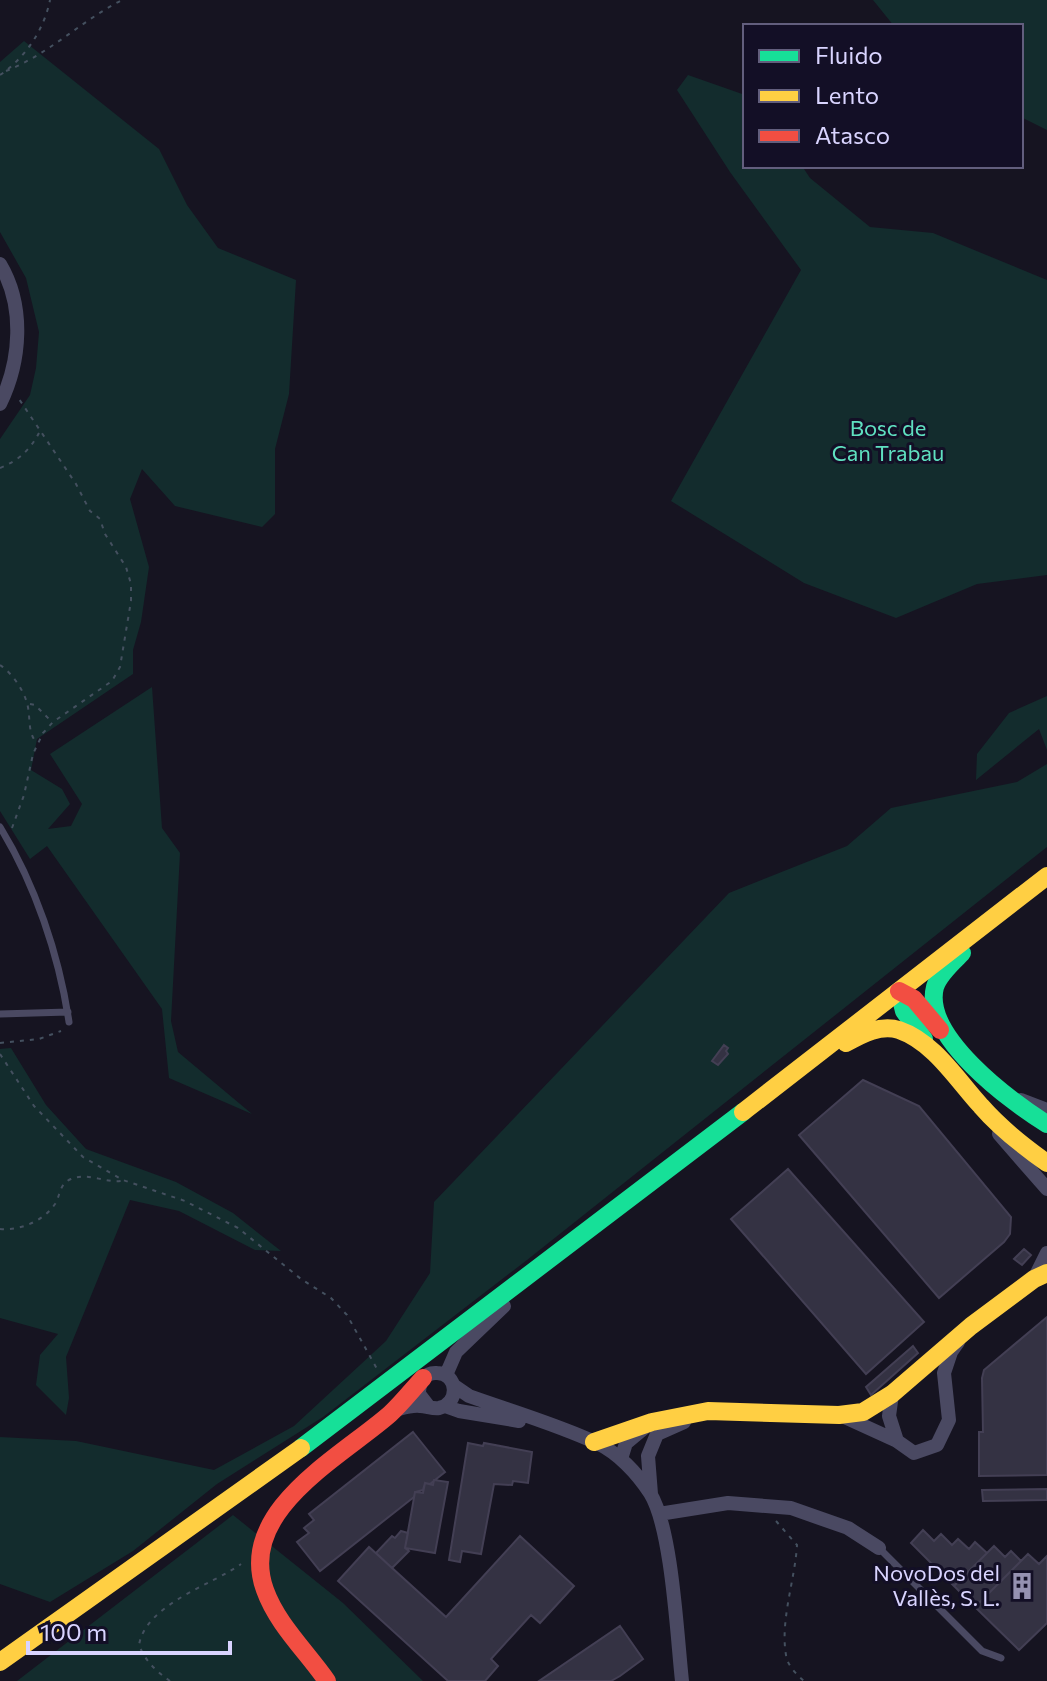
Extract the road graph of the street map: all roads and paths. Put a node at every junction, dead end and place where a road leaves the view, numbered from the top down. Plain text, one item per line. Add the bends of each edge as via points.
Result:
1 (50, 0) edge
2 (122, 0) edge
3 (6, 71) junction
4 (0, 75) edge
5 (0, 264) edge
6 (9, 385) junction
7 (0, 404) edge
8 (40, 431) junction
9 (0, 468) edge
10 (0, 665) edge
11 (27, 704) junction
12 (53, 722) junction
13 (37, 743) junction
14 (0, 827) edge
15 (7, 838) junction
16 (1047, 876) edge
17 (994, 917) junction
18 (899, 991) junction
19 (68, 1012) junction
20 (0, 1014) edge
21 (69, 1022) joint
22 (951, 1041) junction
23 (0, 1043) edge
24 (0, 1054) edge
25 (934, 1054) junction
26 (800, 1067) junction
27 (1002, 1093) junction
28 (1047, 1110) edge
29 (989, 1116) junction
30 (1047, 1124) edge
31 (1047, 1163) edge
32 (123, 1180) junction
33 (1047, 1189) edge
34 (0, 1229) edge
35 (563, 1251) junction
36 (1047, 1253) edge
37 (1041, 1276) edge
38 (964, 1331) junction
39 (423, 1378) junction
40 (450, 1380) junction
41 (386, 1386) junction
42 (892, 1394) junction
43 (445, 1406) junction
44 (429, 1407) junction
45 (393, 1411) junction
46 (839, 1415) junction
47 (654, 1428) junction
48 (560, 1429) junction
49 (897, 1441) junction
50 (594, 1442) junction
51 (621, 1459) junction
52 (651, 1494) junction
53 (761, 1506) junction
54 (659, 1514) junction
55 (879, 1548) joint
56 (258, 1551) junction
57 (1001, 1658) dead end
58 (0, 1662) edge
59 (170, 1681) edge
60 (327, 1681) edge
61 (682, 1681) edge
62 (804, 1681) edge

1 - 3 path via 42,28
2 - 3 path via 43,54
3 - 4 path
5 - 6 street via 11,289 16,323
6 - 7 street
6 - 8 path
8 - 9 path via 30,450
8 - 12 path via 100,519 131,584 120,667 112,681
10 - 11 path
11 - 12 path
11 - 13 path
12 - 13 path
13 - 15 path
14 - 15 lane
15 - 19 lane via 31,887
16 - 17 street
17 - 18 street
17 - 22 street via 935,987 935,1003
18 - 22 street via 914,999
18 - 25 street via 905,1015
18 - 26 street
19 - 20 lane
19 - 21 lane
21 - 23 path via 39,1039
22 - 27 street
24 - 32 path via 34,1106 69,1144
25 - 26 street via 907,1034 887,1028 861,1035
25 - 29 street
26 - 35 street
27 - 28 street
27 - 30 street
29 - 31 street
29 - 33 street
32 - 34 path via 72,1178 45,1214 15,1229
32 - 41 path via 185,1201 238,1228 331,1298 347,1315
35 - 40 street via 456,1352
35 - 41 street
36 - 37 street
37 - 38 street
38 - 42 street
38 - 49 street via 944,1373 949,1420 937,1445 914,1453
39 - 40 street via 434,1372
39 - 44 street via 419,1394
39 - 45 street
40 - 43 street via 453,1397
40 - 48 street via 469,1396
41 - 58 street
42 - 46 street via 863,1412
42 - 49 street via 889,1416
43 - 44 street
43 - 48 street
44 - 45 street
45 - 56 street via 287,1501
46 - 47 street via 708,1411
46 - 49 street
47 - 50 street
47 - 51 street via 626,1443
47 - 52 street via 648,1456
48 - 50 street
50 - 51 street
51 - 52 street
52 - 54 street
53 - 54 street via 728,1503
53 - 55 street via 791,1508 848,1528
53 - 62 path via 797,1545 786,1658
54 - 61 street
55 - 57 lane via 982,1651
56 - 59 path via 183,1596 145,1628 139,1645 143,1654
56 - 60 street via 264,1589

